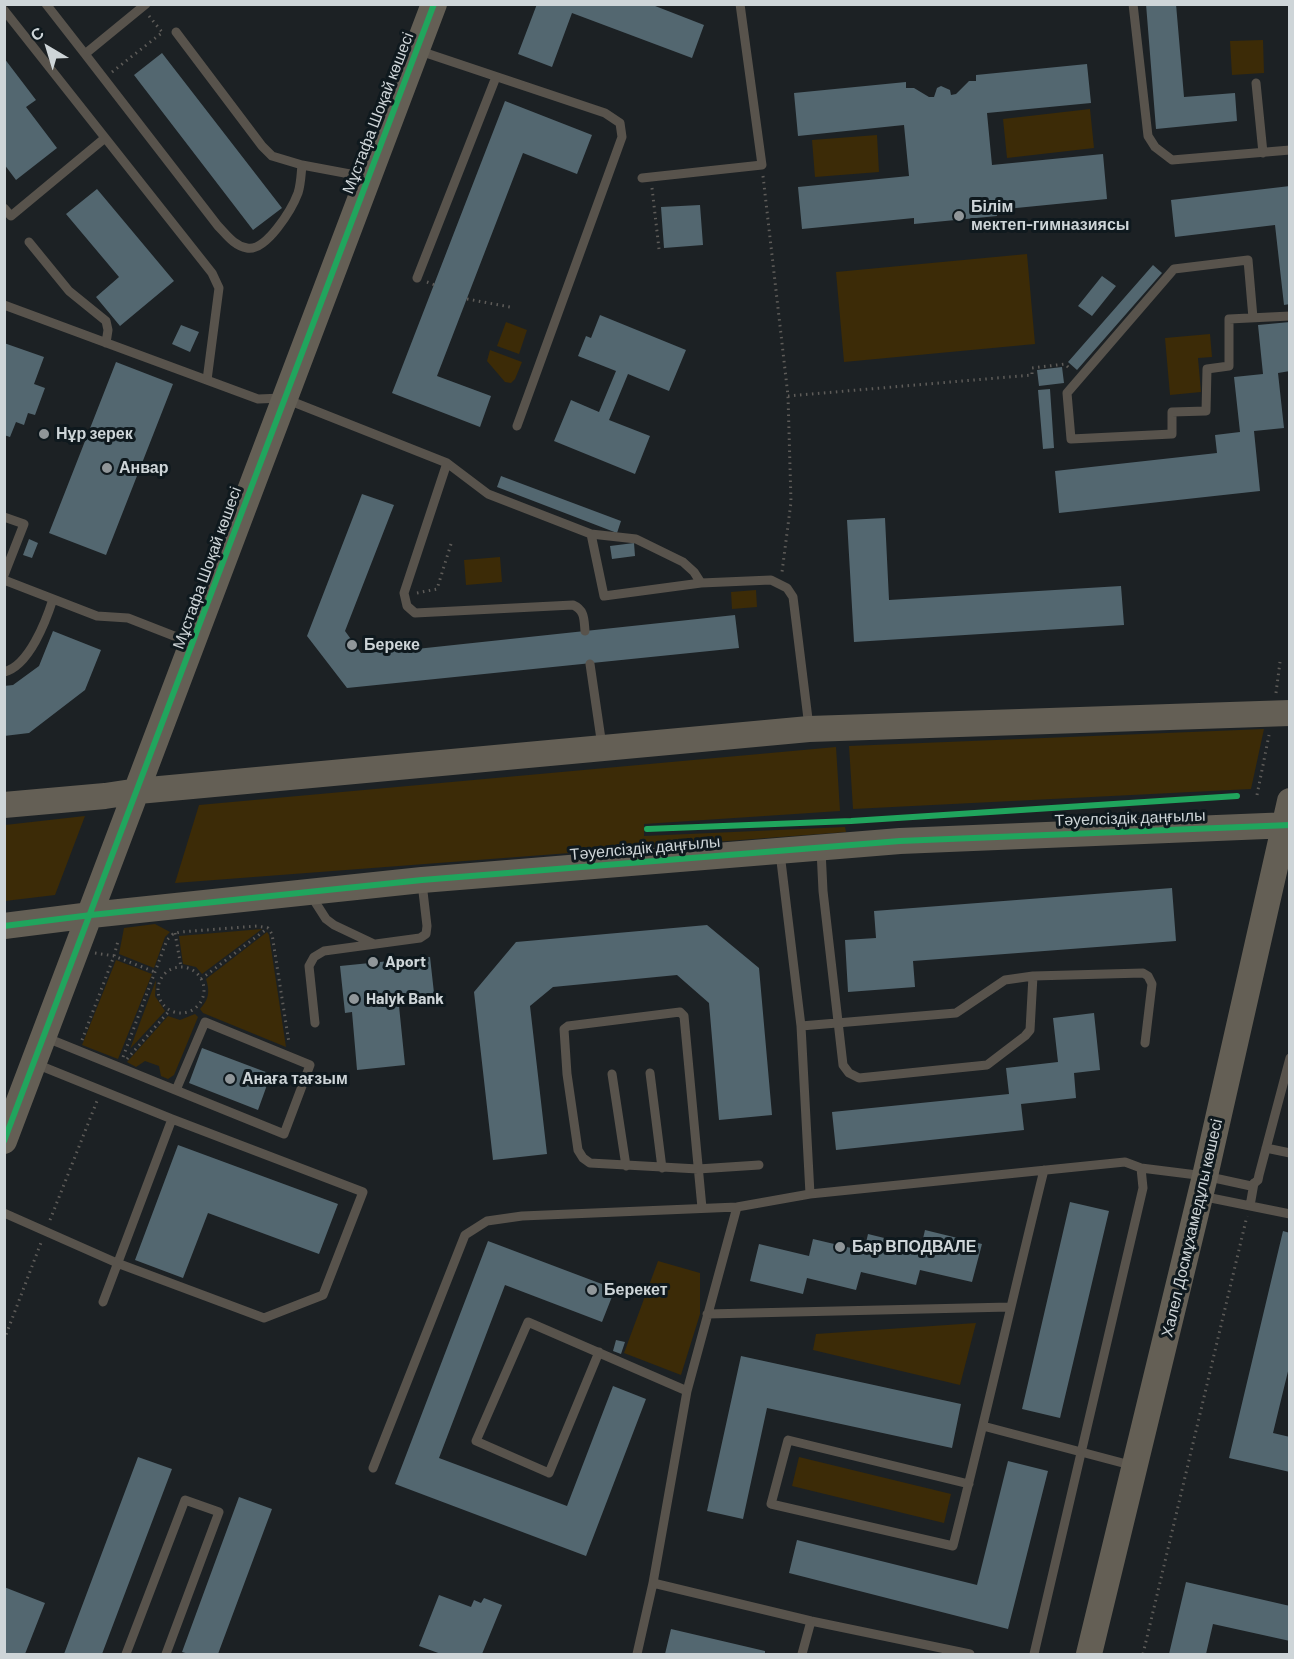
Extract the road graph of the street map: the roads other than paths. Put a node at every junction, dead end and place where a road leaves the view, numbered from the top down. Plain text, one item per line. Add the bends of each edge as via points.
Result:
1 (46, 4) edge
2 (434, 4) edge
3 (740, 4) edge
4 (1133, 4) edge
5 (144, 6) edge
6 (4, 10) edge
7 (176, 32) road end
8 (417, 50) junction
9 (85, 54) junction
10 (496, 77) junction
11 (1257, 83) dead end
12 (105, 138) junction
13 (1290, 150) edge
14 (1263, 153) junction
15 (302, 165) junction
16 (368, 177) junction
17 (646, 178) road end
18 (4, 208) edge
19 (29, 242) dead end
20 (417, 278) dead end
21 (4, 304) edge
22 (1290, 316) edge
23 (1253, 318) junction
24 (106, 343) junction
25 (207, 380) junction
26 (284, 398) junction
27 (517, 426) dead end
28 (447, 463) junction
29 (4, 517) edge
30 (591, 534) junction
31 (4, 575) edge
32 (4, 580) edge
33 (702, 584) junction
34 (53, 598) junction
35 (585, 631) dead end
36 (194, 644) junction
37 (590, 664) dead end
38 (4, 672) edge
39 (1290, 713) edge
40 (809, 729) junction
41 (602, 748) junction
42 (138, 791) junction
43 (4, 805) edge
44 (1288, 817) edge
45 (821, 847) junction
46 (780, 850) junction
47 (422, 880) junction
48 (309, 892) junction
49 (91, 915) junction
50 (4, 926) edge
51 (372, 943) junction
52 (1033, 976) junction
53 (315, 1023) dead end
54 (838, 1023) junction
55 (801, 1026) junction
56 (44, 1037) junction
57 (1145, 1042) dead end
58 (1290, 1058) edge
59 (34, 1063) junction
60 (650, 1073) dead end
61 (612, 1074) dead end
62 (176, 1090) junction
63 (172, 1119) junction
64 (4, 1142) edge
65 (1266, 1148) junction
66 (1290, 1154) edge
67 (759, 1165) dead end
68 (626, 1166) junction
69 (662, 1168) junction
70 (1141, 1168) junction
71 (698, 1169) junction
72 (1044, 1170) junction
73 (1254, 1183) junction
74 (1202, 1186) junction
75 (810, 1194) junction
76 (1250, 1206) junction
77 (737, 1207) junction
78 (702, 1208) junction
79 (4, 1214) edge
80 (1290, 1214) edge
81 (117, 1263) junction
82 (103, 1302) dead end
83 (1010, 1307) junction
84 (707, 1314) junction
85 (599, 1352) junction
86 (687, 1391) junction
87 (982, 1426) junction
88 (1081, 1452) junction
89 (1135, 1466) junction
90 (373, 1468) dead end
91 (969, 1484) junction
92 (653, 1583) junction
93 (811, 1620) junction
94 (126, 1654) edge
95 (166, 1654) edge
96 (637, 1654) edge
97 (802, 1654) edge
98 (970, 1654) edge
99 (1034, 1654) edge
100 (1089, 1654) edge

1 - 9 lane
2 - 8 street, Мұстафа Шоқай көшесі
3 - 17 lane via 762,165
4 - 14 lane via 1148,136 1155,147 1172,160
5 - 9 lane
6 - 12 lane
7 - 15 lane via 262,146 272,156
8 - 10 lane
8 - 16 street, Мұстафа Шоқай көшесі
9 - 15 lane via 236,244 248,249 258,247 270,237 298,192
10 - 20 lane
10 - 27 lane via 605,113 620,123 622,137
11 - 14 lane
12 - 18 lane via 11,216
12 - 25 lane via 212,273 219,288
13 - 14 lane
15 - 16 lane
16 - 26 street, Мұстафа Шоқай көшесі
19 - 24 lane via 69,291 106,321
21 - 24 lane
22 - 23 lane
23 - 23 lane via 1229,319 1229,366 1207,369 1206,411 1172,412 1172,434 1071,440 1067,393 1174,269 1248,261
24 - 25 lane
25 - 26 lane via 258,399
26 - 28 lane
26 - 36 street, Мұстафа Шоқай көшесі
28 - 30 lane via 488,494
28 - 35 lane via 404,594 407,606 415,614 573,605 584,614
29 - 31 lane via 24,525
30 - 33 lane via 636,539 683,562
30 - 33 lane via 604,596
32 - 34 lane
33 - 40 lane via 771,580 787,588 793,597
34 - 36 lane via 97,616 128,618
34 - 38 lane via 35,643
36 - 42 street, Мұстафа Шоқай көшесі
37 - 41 lane
39 - 40 street
40 - 41 street
41 - 42 street
42 - 43 street
42 - 49 street, Мұстафа Шоқай көшесі
44 - 45 street, Тәуелсіздік даңғылы
44 - 74 street, Халел Досмұхамедұлы көшесі
45 - 46 street, Тәуелсіздік даңғылы
45 - 54 lane
46 - 47 street, Тәуелсіздік даңғылы
46 - 55 lane
47 - 48 street, Тәуелсіздік даңғылы
47 - 51 lane via 426,934
48 - 49 street, Тәуелсіздік даңғылы
48 - 51 lane via 326,919
49 - 50 street, Тәуелсіздік даңғылы
49 - 56 street, Мұстафа Шоқай көшесі
51 - 53 lane via 324,951 314,957 309,966
52 - 54 lane via 1005,980 956,1013
52 - 54 lane via 1030,1030 987,1065 859,1078 843,1065
52 - 57 lane via 1143,973 1152,984
54 - 55 lane
55 - 75 lane
56 - 59 street, Мұстафа Шоқай көшесі
56 - 62 lane
58 - 65 lane
59 - 63 lane
59 - 64 street, Мұстафа Шоқай көшесі
60 - 69 lane
61 - 68 lane
62 - 62 lane via 284,1134 310,1065 205,1022
63 - 81 lane
63 - 81 lane via 363,1192 323,1295 264,1317
65 - 66 lane
65 - 73 lane
67 - 71 lane
68 - 69 lane
68 - 71 lane via 590,1163 578,1150 564,1029 680,1012 684,1016
69 - 71 lane
70 - 72 lane via 1125,1162
70 - 74 lane
70 - 88 lane via 1143,1188
71 - 78 lane
72 - 75 lane
72 - 83 lane
73 - 74 lane
73 - 76 lane
74 - 76 lane
74 - 89 street, Халел Досмұхамедұлы көшесі
75 - 77 lane
76 - 80 lane
77 - 78 lane
77 - 84 lane
78 - 90 lane via 522,1216 487,1221 465,1236
79 - 81 lane
81 - 82 lane
83 - 84 lane
83 - 87 lane
84 - 86 lane
85 - 85 lane via 528,1322 476,1441 549,1473
85 - 86 lane
86 - 92 lane
87 - 88 lane
87 - 91 lane
88 - 89 lane
88 - 99 lane
89 - 100 street, Халел Досмұхамедұлы көшесі
91 - 91 lane via 788,1440 771,1504 953,1546
92 - 93 lane
92 - 96 lane
93 - 97 lane
93 - 98 lane
94 - 95 lane via 185,1500 219,1512

